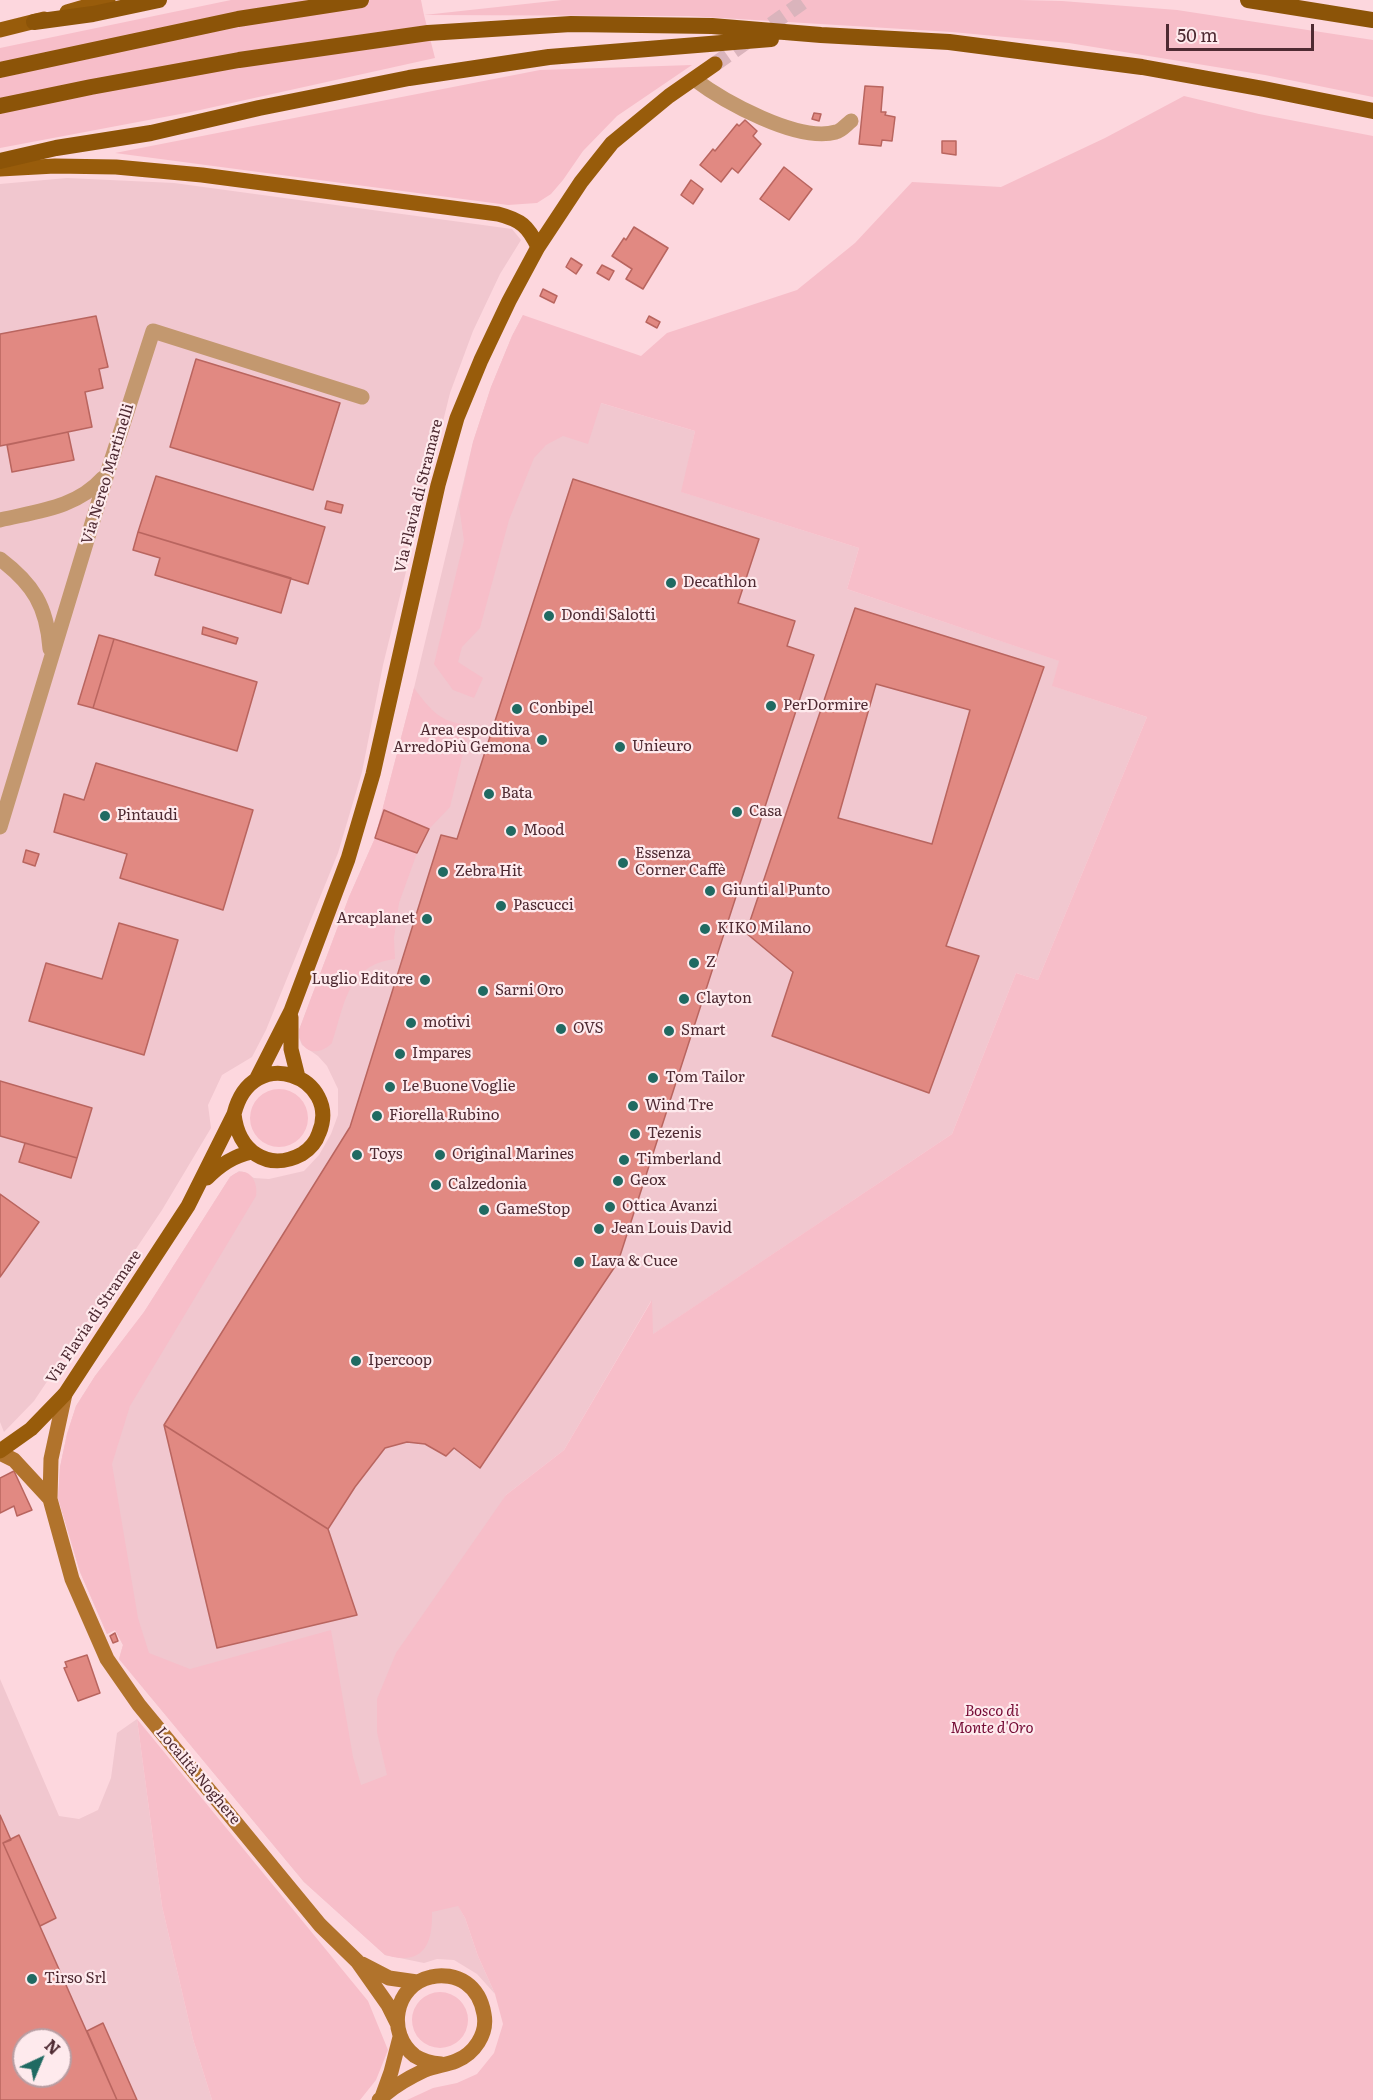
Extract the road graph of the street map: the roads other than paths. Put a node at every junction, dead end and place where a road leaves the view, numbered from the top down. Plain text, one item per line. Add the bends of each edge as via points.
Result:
1 (108, 0) edge
2 (159, 0) edge
3 (361, 0) edge
4 (1248, 0) edge
5 (1373, 20) edge
6 (34, 22) junction
7 (0, 30) edge
8 (821, 35) junction
9 (715, 64) tunnel mouth
10 (0, 70) edge
11 (694, 79) junction
12 (0, 106) edge
13 (1373, 111) edge
14 (851, 121) dead end
15 (0, 161) edge
16 (0, 169) edge
17 (538, 247) junction
18 (362, 397) dead end
19 (107, 474) junction
20 (0, 520) edge
21 (0, 559) edge
22 (51, 658) junction
23 (5, 795) edge
24 (0, 827) edge
25 (291, 1011) junction
26 (298, 1077) junction
27 (257, 1078) junction
28 (234, 1114) junction
29 (252, 1152) junction
30 (199, 1187) junction
31 (65, 1394) junction
32 (0, 1452) edge
33 (50, 1499) junction
34 (357, 1961) junction
35 (417, 1982) junction
36 (398, 2030) junction
37 (441, 2064) junction
38 (381, 2098) edge

1 - 6 main road
2 - 6 highway
3 - 10 highway via 238,19
4 - 5 highway
6 - 7 main road
8 - 12 highway via 712,26 571,24 428,33 239,60
8 - 13 highway via 949,42 1142,68
8 - 15 highway via 549,57 409,78
9 - 11 main road, Via Flavia di Stramare
11 - 14 street via 715,95 763,119 810,133 836,132
11 - 17 main road, Via Flavia di Stramare via 612,143
16 - 17 main road via 127,168 487,213 514,218 530,230
17 - 25 main road, Via Flavia di Stramare via 457,418 438,485 373,774 348,859
18 - 19 street, Via Nereo Martinelli via 153,331
19 - 20 street via 76,500
19 - 22 street, Via Nereo Martinelli
21 - 22 street via 21,575 40,601 49,628
22 - 23 street, Via Nereo Martinelli
23 - 24 street, Via Nereo Martinelli
25 - 26 main road, Via Flavia di Stramare via 291,1049
25 - 27 main road, Via Flavia di Stramare
26 - 27 main road via 285,1073
26 - 29 main road via 320,1101 322,1127 316,1141 294,1158 279,1161
27 - 28 main road, Via Flavia di Stramare via 238,1100
28 - 29 main road via 242,1142
28 - 30 main road, Via Flavia di Stramare
29 - 30 main road, Via Flavia di Stramare via 225,1162
30 - 31 main road, Via Flavia di Stramare
31 - 32 main road, Via Flavia di Stramare via 31,1429
31 - 33 main road, Località Noghere via 51,1459
32 - 33 main road, Località Noghere via 14,1460
33 - 34 main road, Località Noghere via 72,1579 107,1659 139,1705 320,1925
34 - 35 main road via 389,1978
34 - 36 main road, Località Noghere via 388,2005
35 - 36 main road via 401,2000
35 - 37 main road via 429,1977 454,1977 470,1987 482,2004 485,2018 477,2045 455,2062
36 - 37 main road via 416,2057
36 - 38 main road via 391,2072
37 - 38 main road via 408,2079

